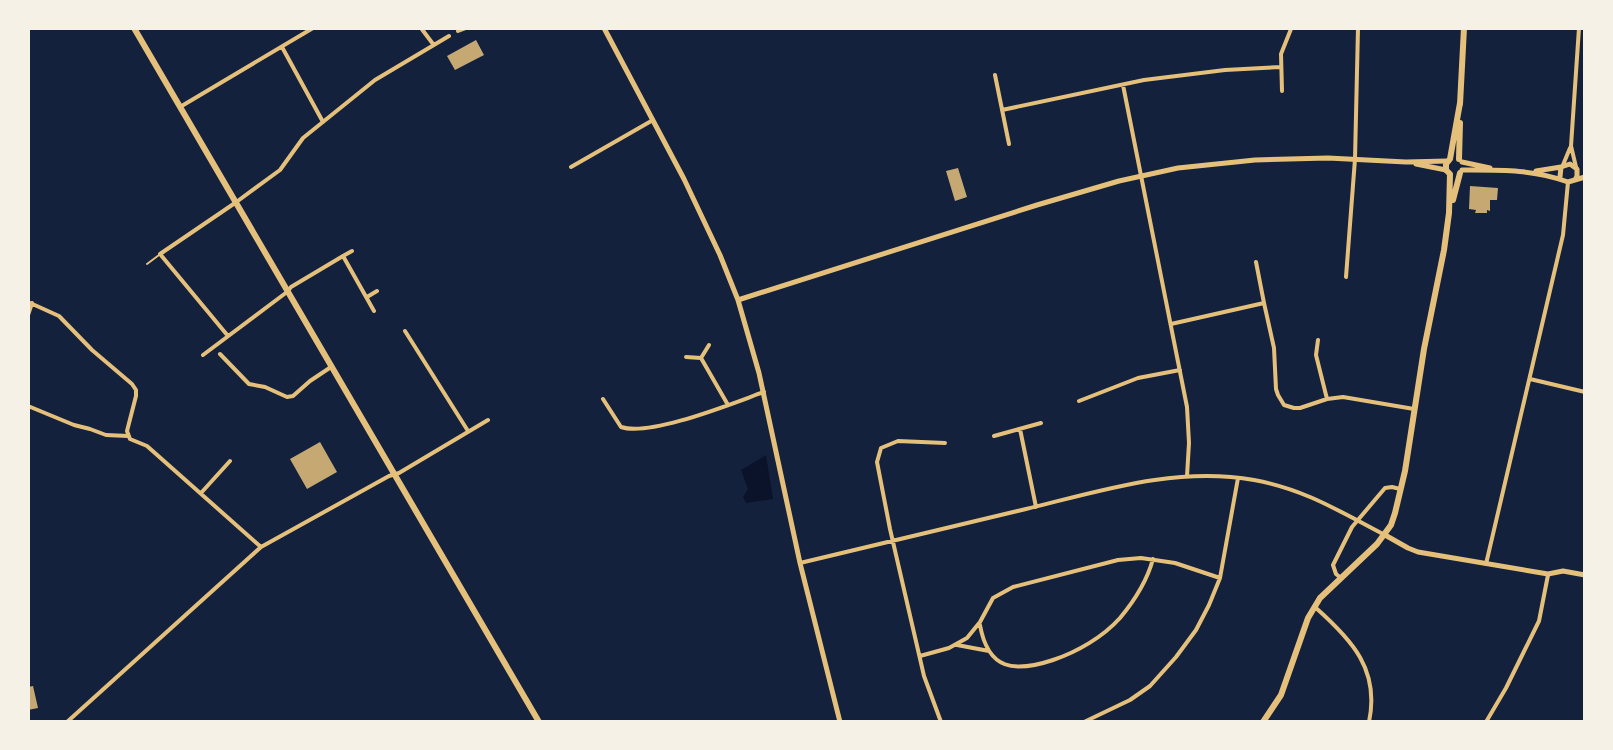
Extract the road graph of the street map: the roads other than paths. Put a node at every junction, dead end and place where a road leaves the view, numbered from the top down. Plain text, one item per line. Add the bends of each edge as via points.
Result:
1 (134, 28) edge
2 (313, 28) edge
3 (421, 28) edge
4 (466, 28) edge
5 (604, 28) edge
6 (1358, 28) edge
7 (1464, 28) edge
8 (1579, 28) edge
9 (1291, 29) edge
10 (458, 31) dead end
11 (449, 36) dead end
12 (433, 44) junction
13 (282, 47) junction
14 (1577, 57) junction
15 (1585, 57) edge
16 (1281, 67) junction
17 (995, 75) dead end
18 (1123, 85) junction
19 (1282, 91) dead end
20 (1460, 103) junction
21 (180, 107) junction
22 (1002, 110) junction
23 (653, 120) junction
24 (323, 122) junction
25 (1009, 144) dead end
26 (1571, 146) junction
27 (1355, 159) junction
28 (1448, 160) junction
29 (1406, 162) junction
30 (1460, 166) junction
31 (1562, 166) junction
32 (571, 167) dead end
33 (1576, 168) junction
34 (1448, 172) junction
35 (1531, 172) junction
36 (1585, 175) edge
37 (1141, 176) junction
38 (1561, 178) junction
39 (1572, 181) junction
40 (235, 203) junction
41 (1449, 213) junction
42 (352, 251) dead end
43 (160, 254) junction
44 (343, 256) junction
45 (1256, 262) dead end
46 (147, 264) dead end
47 (1346, 277) dead end
48 (377, 291) dead end
49 (287, 292) junction
50 (367, 297) junction
51 (738, 300) junction
52 (30, 303) edge
53 (1264, 303) junction
54 (374, 311) dead end
55 (28, 315) edge
56 (1171, 324) junction
57 (405, 331) dead end
58 (228, 336) junction
59 (1318, 340) dead end
60 (709, 345) dead end
61 (220, 354) dead end
62 (203, 355) dead end
63 (686, 357) dead end
64 (701, 358) junction
65 (331, 367) junction
66 (1180, 370) junction
67 (1530, 379) junction
68 (764, 392) junction
69 (1585, 392) edge
70 (603, 399) dead end
71 (1327, 399) junction
72 (1079, 401) dead end
73 (728, 405) junction
74 (28, 406) edge
75 (1414, 409) junction
76 (488, 420) dead end
77 (1041, 423) dead end
78 (1020, 429) junction
79 (468, 431) junction
80 (128, 436) junction
81 (994, 436) dead end
82 (945, 443) dead end
83 (230, 461) dead end
84 (394, 474) junction
85 (1187, 476) junction
86 (1238, 478) junction
87 (1401, 489) junction
88 (201, 493) junction
89 (1036, 507) junction
90 (1358, 521) junction
91 (1385, 535) junction
92 (892, 540) junction
93 (261, 547) junction
94 (1153, 559) junction
95 (800, 563) junction
96 (1486, 564) junction
97 (1548, 574) junction
98 (1585, 575) edge
99 (1220, 578) junction
100 (1341, 578) junction
101 (1314, 606) junction
102 (980, 622) junction
103 (957, 645) junction
104 (989, 651) junction
105 (920, 656) junction
106 (67, 722) edge
107 (539, 722) edge
108 (840, 722) edge
109 (941, 722) edge
110 (1084, 722) edge
111 (1263, 722) edge
112 (1369, 722) edge
113 (1486, 722) edge

1 - 21 main road
2 - 13 street
3 - 12 street
4 - 10 street
5 - 23 street
6 - 27 street
7 - 20 main road
8 - 14 street
9 - 16 street
11 - 12 street
12 - 24 street via 375,80
13 - 21 street
13 - 24 street
14 - 15 street
14 - 26 street
16 - 18 street
16 - 19 street
17 - 22 street
18 - 22 street
18 - 37 street
20 - 28 main road
20 - 30 main road
21 - 40 main road
22 - 25 street
23 - 32 street
23 - 51 street
24 - 40 street via 303,138 280,170
26 - 31 street
26 - 33 street
27 - 29 street
27 - 37 street via 1255,160
27 - 47 street
28 - 29 street
28 - 30 main road
28 - 34 main road
29 - 34 street
30 - 34 main road
30 - 35 street
30 - 41 main road
31 - 33 street
31 - 35 street
31 - 38 street
33 - 36 street
33 - 39 street
34 - 41 main road
35 - 38 street
36 - 39 street
37 - 51 street
37 - 56 street
38 - 39 street
39 - 67 street
40 - 43 street
40 - 49 main road
41 - 75 main road
42 - 44 street
43 - 46 lane
43 - 58 street
44 - 49 street
44 - 50 street
45 - 53 street
48 - 50 street
49 - 58 street
49 - 65 main road
50 - 54 street
51 - 68 street
52 - 55 street
52 - 80 street via 59,316 132,384 136,396
53 - 56 street
53 - 71 street via 1280,399 1294,408
56 - 66 street
57 - 79 street
58 - 62 street
59 - 71 street via 1316,355
60 - 64 street
61 - 65 street via 249,384 287,397
63 - 64 street
64 - 73 street
65 - 84 main road
66 - 72 street via 1138,378
66 - 85 street via 1188,416
67 - 69 street
67 - 96 street
68 - 73 street
68 - 95 street
70 - 73 street via 621,427 635,430
71 - 75 street
74 - 80 street via 106,435
75 - 87 main road
76 - 79 street
77 - 78 street
78 - 81 street
78 - 89 street
79 - 84 street
80 - 88 street
82 - 92 street via 898,441 881,448 877,462
83 - 88 street
84 - 93 street
84 - 107 main road
85 - 86 street
85 - 89 street
86 - 90 street via 1309,496
86 - 99 street
87 - 90 street via 1385,488
87 - 91 main road
88 - 93 street
89 - 92 street
90 - 91 street
90 - 100 street via 1333,565
91 - 96 street via 1418,552
91 - 100 main road
92 - 95 street
92 - 105 street
93 - 106 street
94 - 99 street
94 - 102 street via 1118,560 1005,590 989,603
94 - 104 street via 1143,586 1120,618 1074,652 1027,668 1005,664
95 - 108 street
96 - 97 street
97 - 98 street
97 - 113 street via 1539,621
99 - 110 street via 1196,630 1150,686
100 - 101 main road
101 - 111 main road via 1281,695
101 - 112 street via 1365,664 1372,695
102 - 103 street
102 - 104 street
103 - 104 street
103 - 105 street
105 - 109 street

